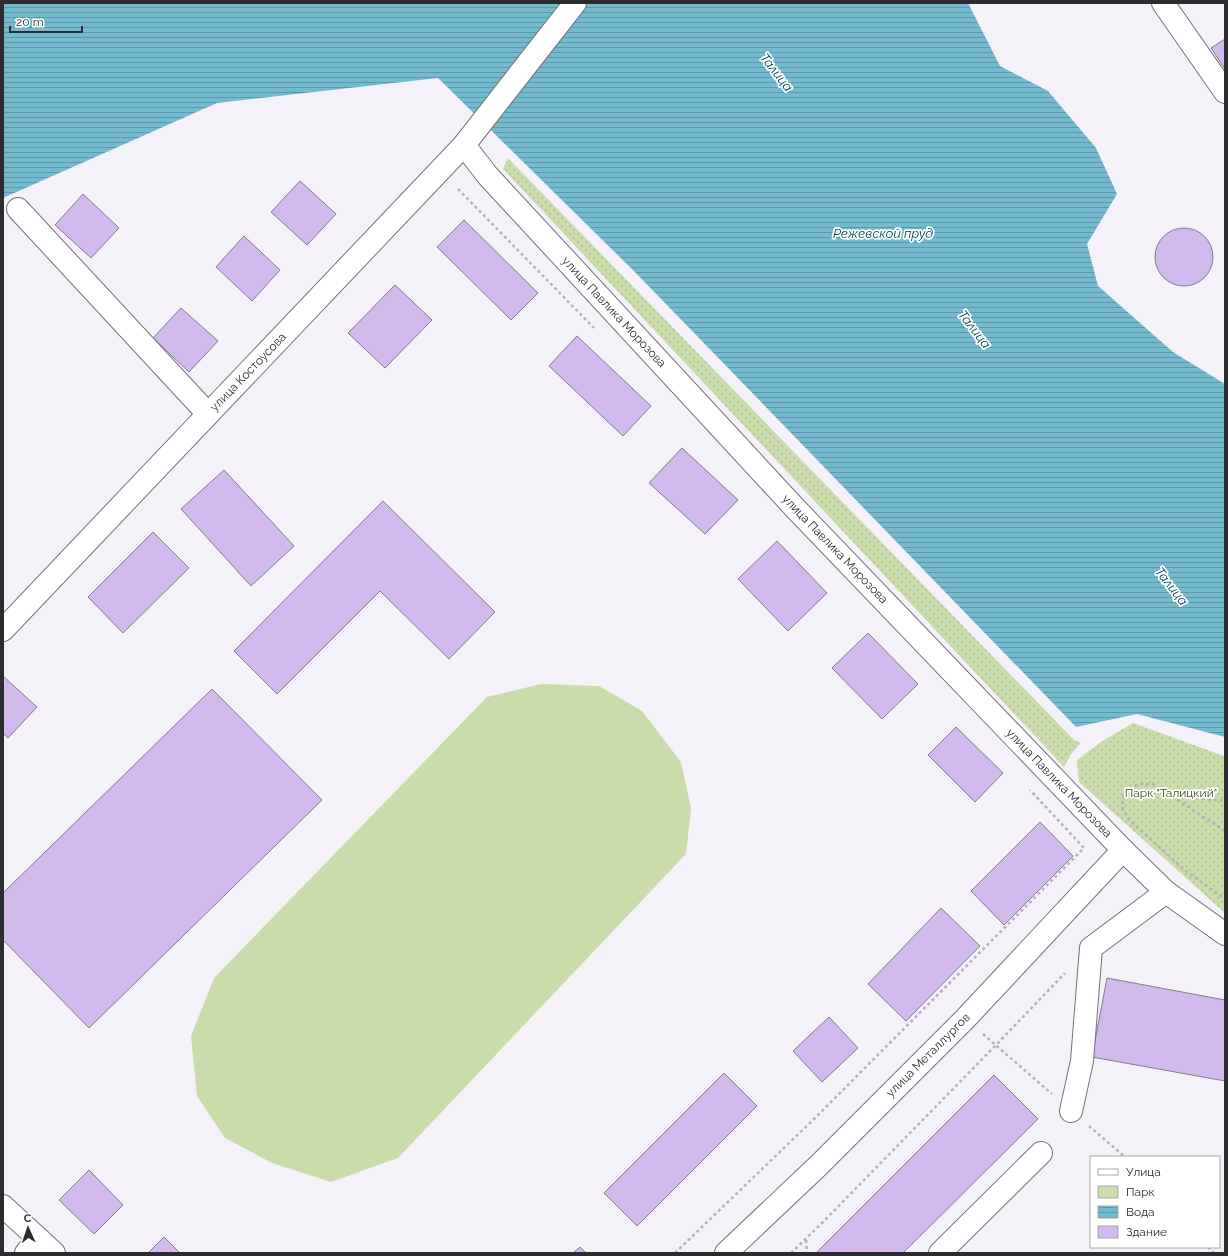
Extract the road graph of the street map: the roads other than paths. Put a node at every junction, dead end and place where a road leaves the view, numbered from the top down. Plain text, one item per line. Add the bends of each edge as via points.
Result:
1 (575, 3) edge
2 (1163, 3) edge
3 (1225, 92) edge
4 (464, 145) junction
5 (18, 210) dead end
6 (208, 414) junction
7 (3, 630) edge
8 (1123, 850) junction
9 (1166, 892) junction
10 (1225, 934) edge
11 (1071, 1111) road end
12 (1041, 1153) dead end
13 (3, 1206) edge
14 (40, 1248) edge
15 (726, 1253) edge
16 (940, 1253) edge

1 - 4 street, улица Костоусова
2 - 3 street
4 - 6 street, улица Костоусова
4 - 8 street, улица Павлика Морозова via 488,176 794,507
5 - 6 street
6 - 7 street, улица Костоусова
8 - 9 street, улица Павлика Морозова
8 - 15 street, улица Металлургов via 965,1019
9 - 10 street, улица Павлика Морозова
9 - 11 street via 1091,948 1082,1061
12 - 16 street
13 - 14 street

